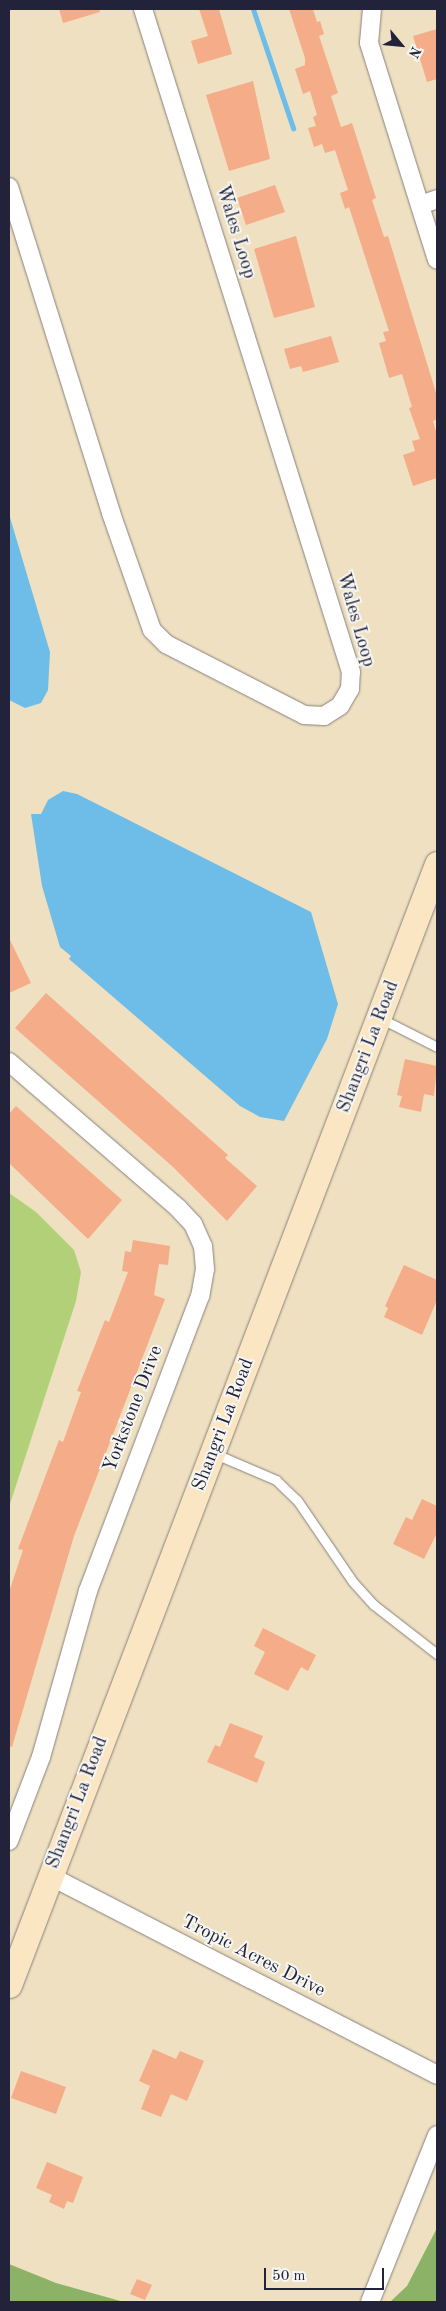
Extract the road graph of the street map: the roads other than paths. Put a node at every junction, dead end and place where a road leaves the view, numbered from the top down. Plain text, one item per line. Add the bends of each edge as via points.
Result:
1 (143, 9) edge
2 (372, 9) edge
3 (9, 187) edge
4 (437, 199) edge
5 (420, 205) junction
6 (437, 260) edge
7 (437, 864) edge
8 (380, 1018) junction
9 (437, 1047) edge
10 (9, 1062) edge
11 (213, 1453) junction
12 (437, 1654) edge
13 (9, 1841) edge
14 (50, 1876) junction
15 (9, 1985) edge
16 (437, 2075) edge
17 (437, 2135) edge
18 (370, 2302) edge

1 - 3 street, Wales Loop via 351,672 350,690 340,706 324,716 304,715 166,644 152,630 111,514
2 - 5 street via 369,43
4 - 5 street
5 - 6 street
7 - 8 street, Shangri La Road
8 - 9 lane
8 - 11 street, Shangri La Road
10 - 13 street, Yorkstone Drive via 178,1208 193,1224 203,1246 205,1269 200,1296 88,1591 41,1757
11 - 12 lane via 276,1480 297,1500 348,1575 374,1606
11 - 14 street, Shangri La Road
14 - 15 street, Shangri La Road
14 - 16 street, Tropic Acres Drive
17 - 18 street

